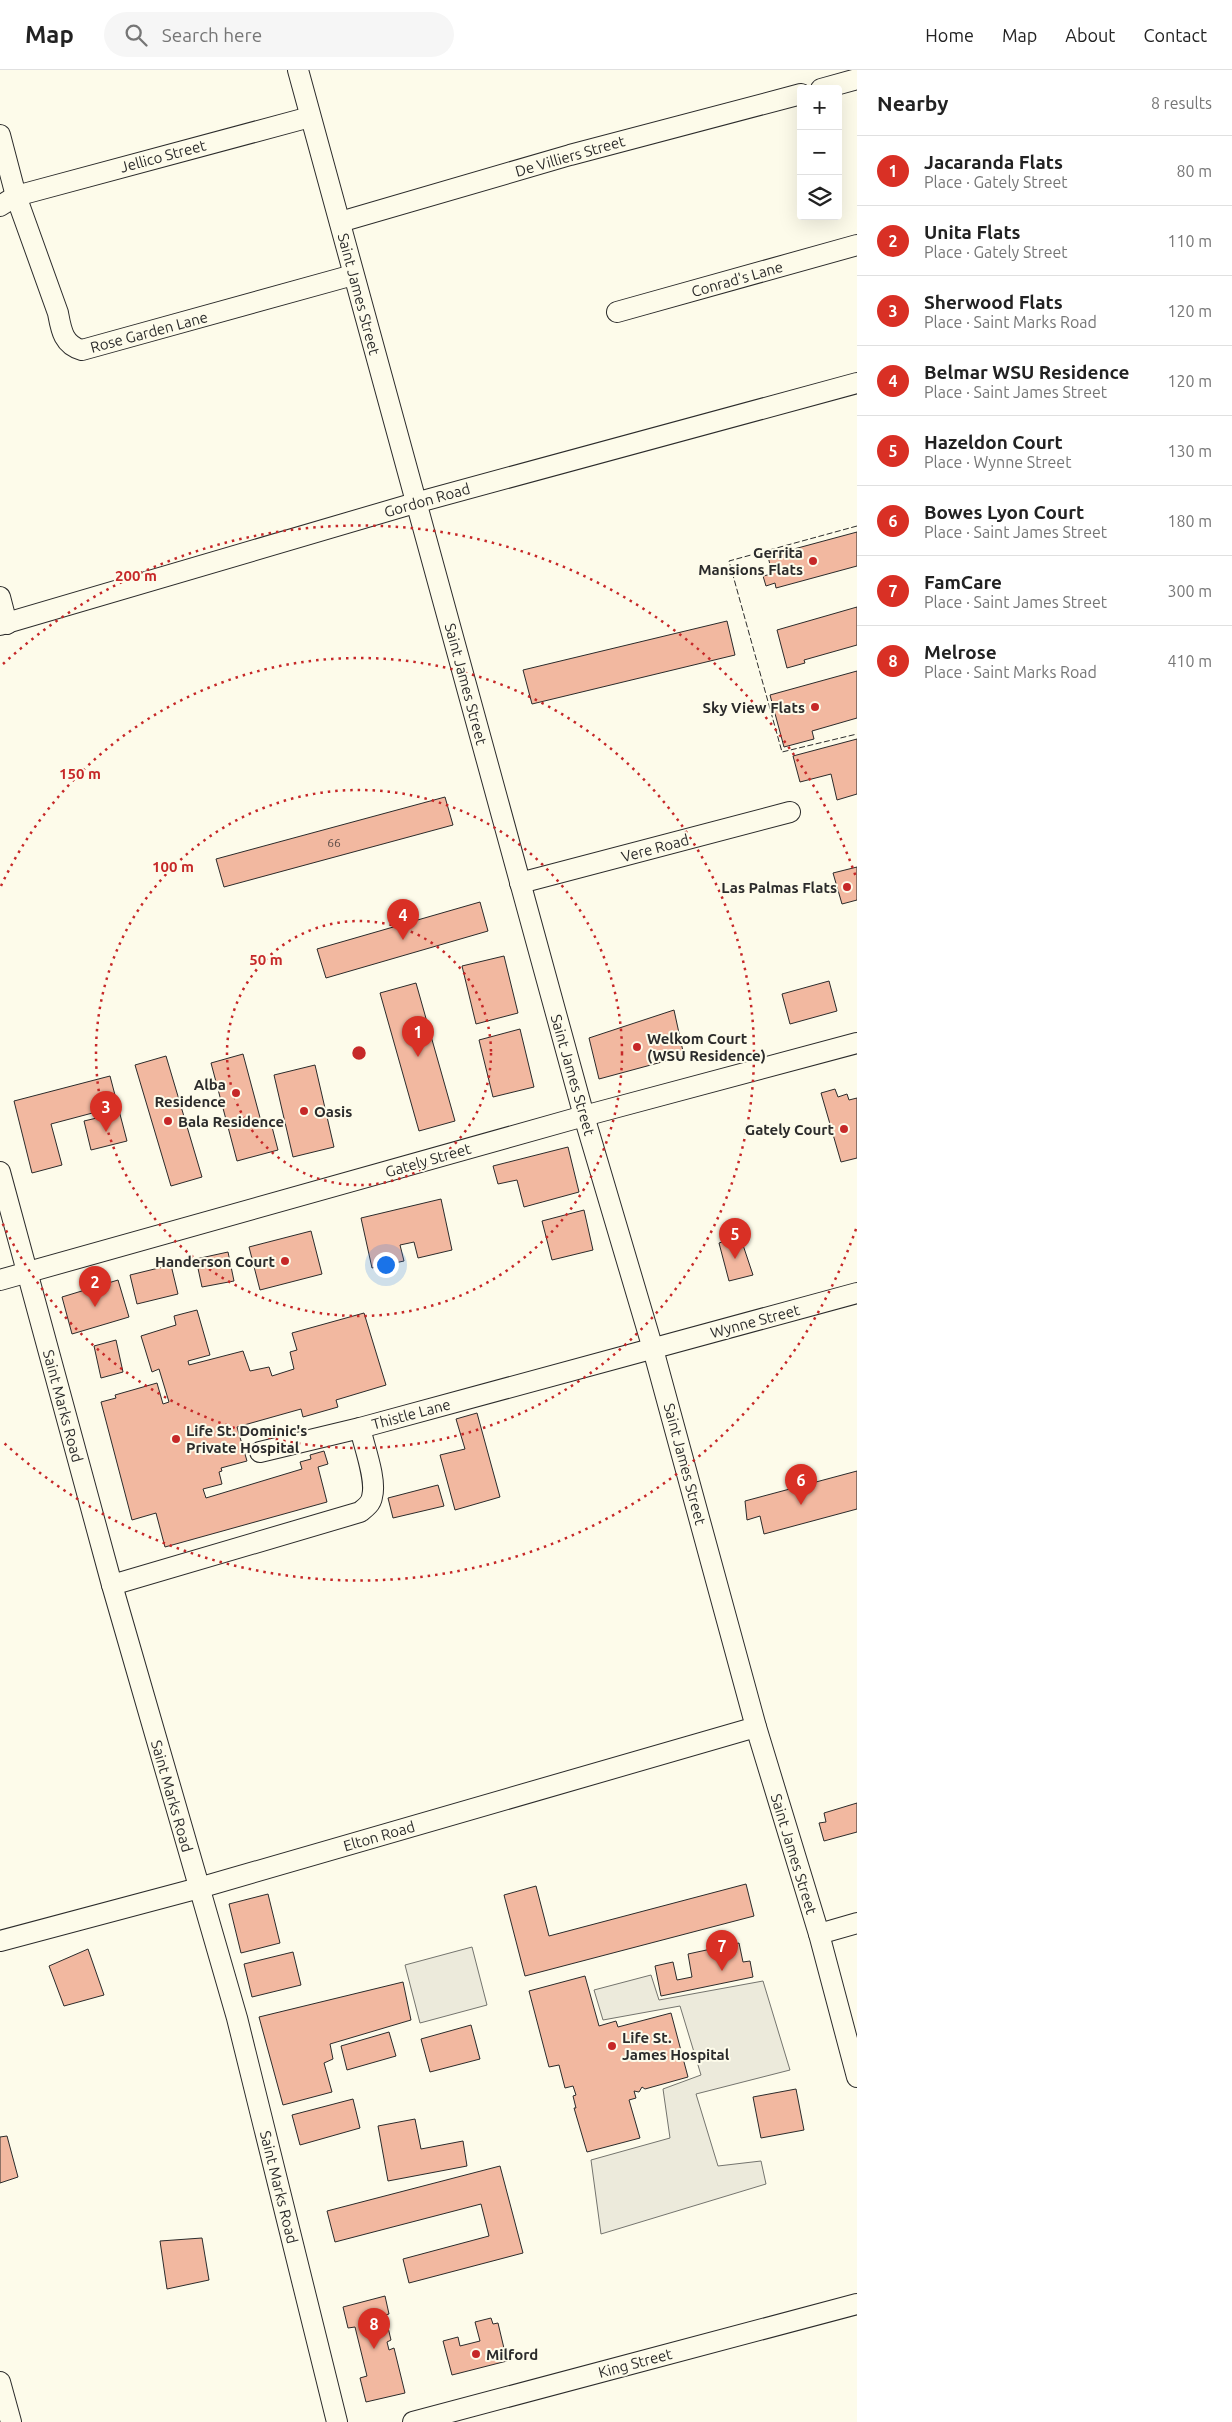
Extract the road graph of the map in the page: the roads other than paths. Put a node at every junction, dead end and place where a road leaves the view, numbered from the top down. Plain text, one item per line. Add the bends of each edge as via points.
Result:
1 (298, 70) edge
2 (857, 79) edge
3 (836, 85) edge
4 (797, 95) edge
5 (310, 117) junction
6 (0, 136) edge
7 (8, 201) edge
8 (340, 222) junction
9 (857, 245) edge
10 (353, 276) junction
11 (617, 312) dead end
12 (857, 383) edge
13 (415, 503) junction
14 (0, 597) edge
15 (4, 624) edge
16 (790, 812) dead end
17 (520, 883) junction
18 (857, 1043) edge
19 (584, 1116) junction
20 (0, 1172) edge
21 (28, 1272) junction
22 (0, 1280) edge
23 (857, 1293) edge
24 (653, 1349) junction
25 (360, 1428) junction
26 (260, 1452) dead end
27 (112, 1585) junction
28 (756, 1728) junction
29 (199, 1888) junction
30 (857, 1923) edge
31 (819, 1934) junction
32 (0, 1941) edge
33 (857, 2077) edge
34 (857, 2304) edge
35 (0, 2382) edge
36 (11, 2422) edge
37 (337, 2422) edge
38 (413, 2422) edge

1 - 5 street, Saint James Street
2 - 3 street
4 - 8 street, De Villiers Street via 570,155
5 - 7 street, Jellico Street
5 - 8 street, Saint James Street
6 - 7 street, Rose Garden Lane
7 - 10 street, Rose Garden Lane via 58,313 62,332 73,348 82,350
8 - 10 street, Saint James Street
9 - 11 street, Conrad's Lane
10 - 13 street, Saint James Street
12 - 13 street, Gordon Road
13 - 15 street, Gordon Road
13 - 17 street, Saint James Street
14 - 15 street
16 - 17 street, Vere Road
17 - 19 street, Saint James Street
18 - 19 street, Gately Street
19 - 21 street, Gately Street
19 - 24 street, Saint James Street
20 - 21 street, Saint Marks Road
21 - 22 street, Gately Street
21 - 27 street, Saint Marks Road
23 - 24 street, Wynne Street
24 - 25 street, Thistle Lane
24 - 28 street, Saint James Street
25 - 26 street
25 - 27 street, Thistle Lane via 373,1483 372,1498 360,1512
27 - 29 street, Saint Marks Road
28 - 29 street, Elton Road
28 - 31 street, Saint James Street
29 - 32 street, Elton Road
29 - 37 street, Saint Marks Road via 237,2018
30 - 31 street
31 - 33 street, Saint James Street
34 - 38 street, King Street
35 - 36 street

